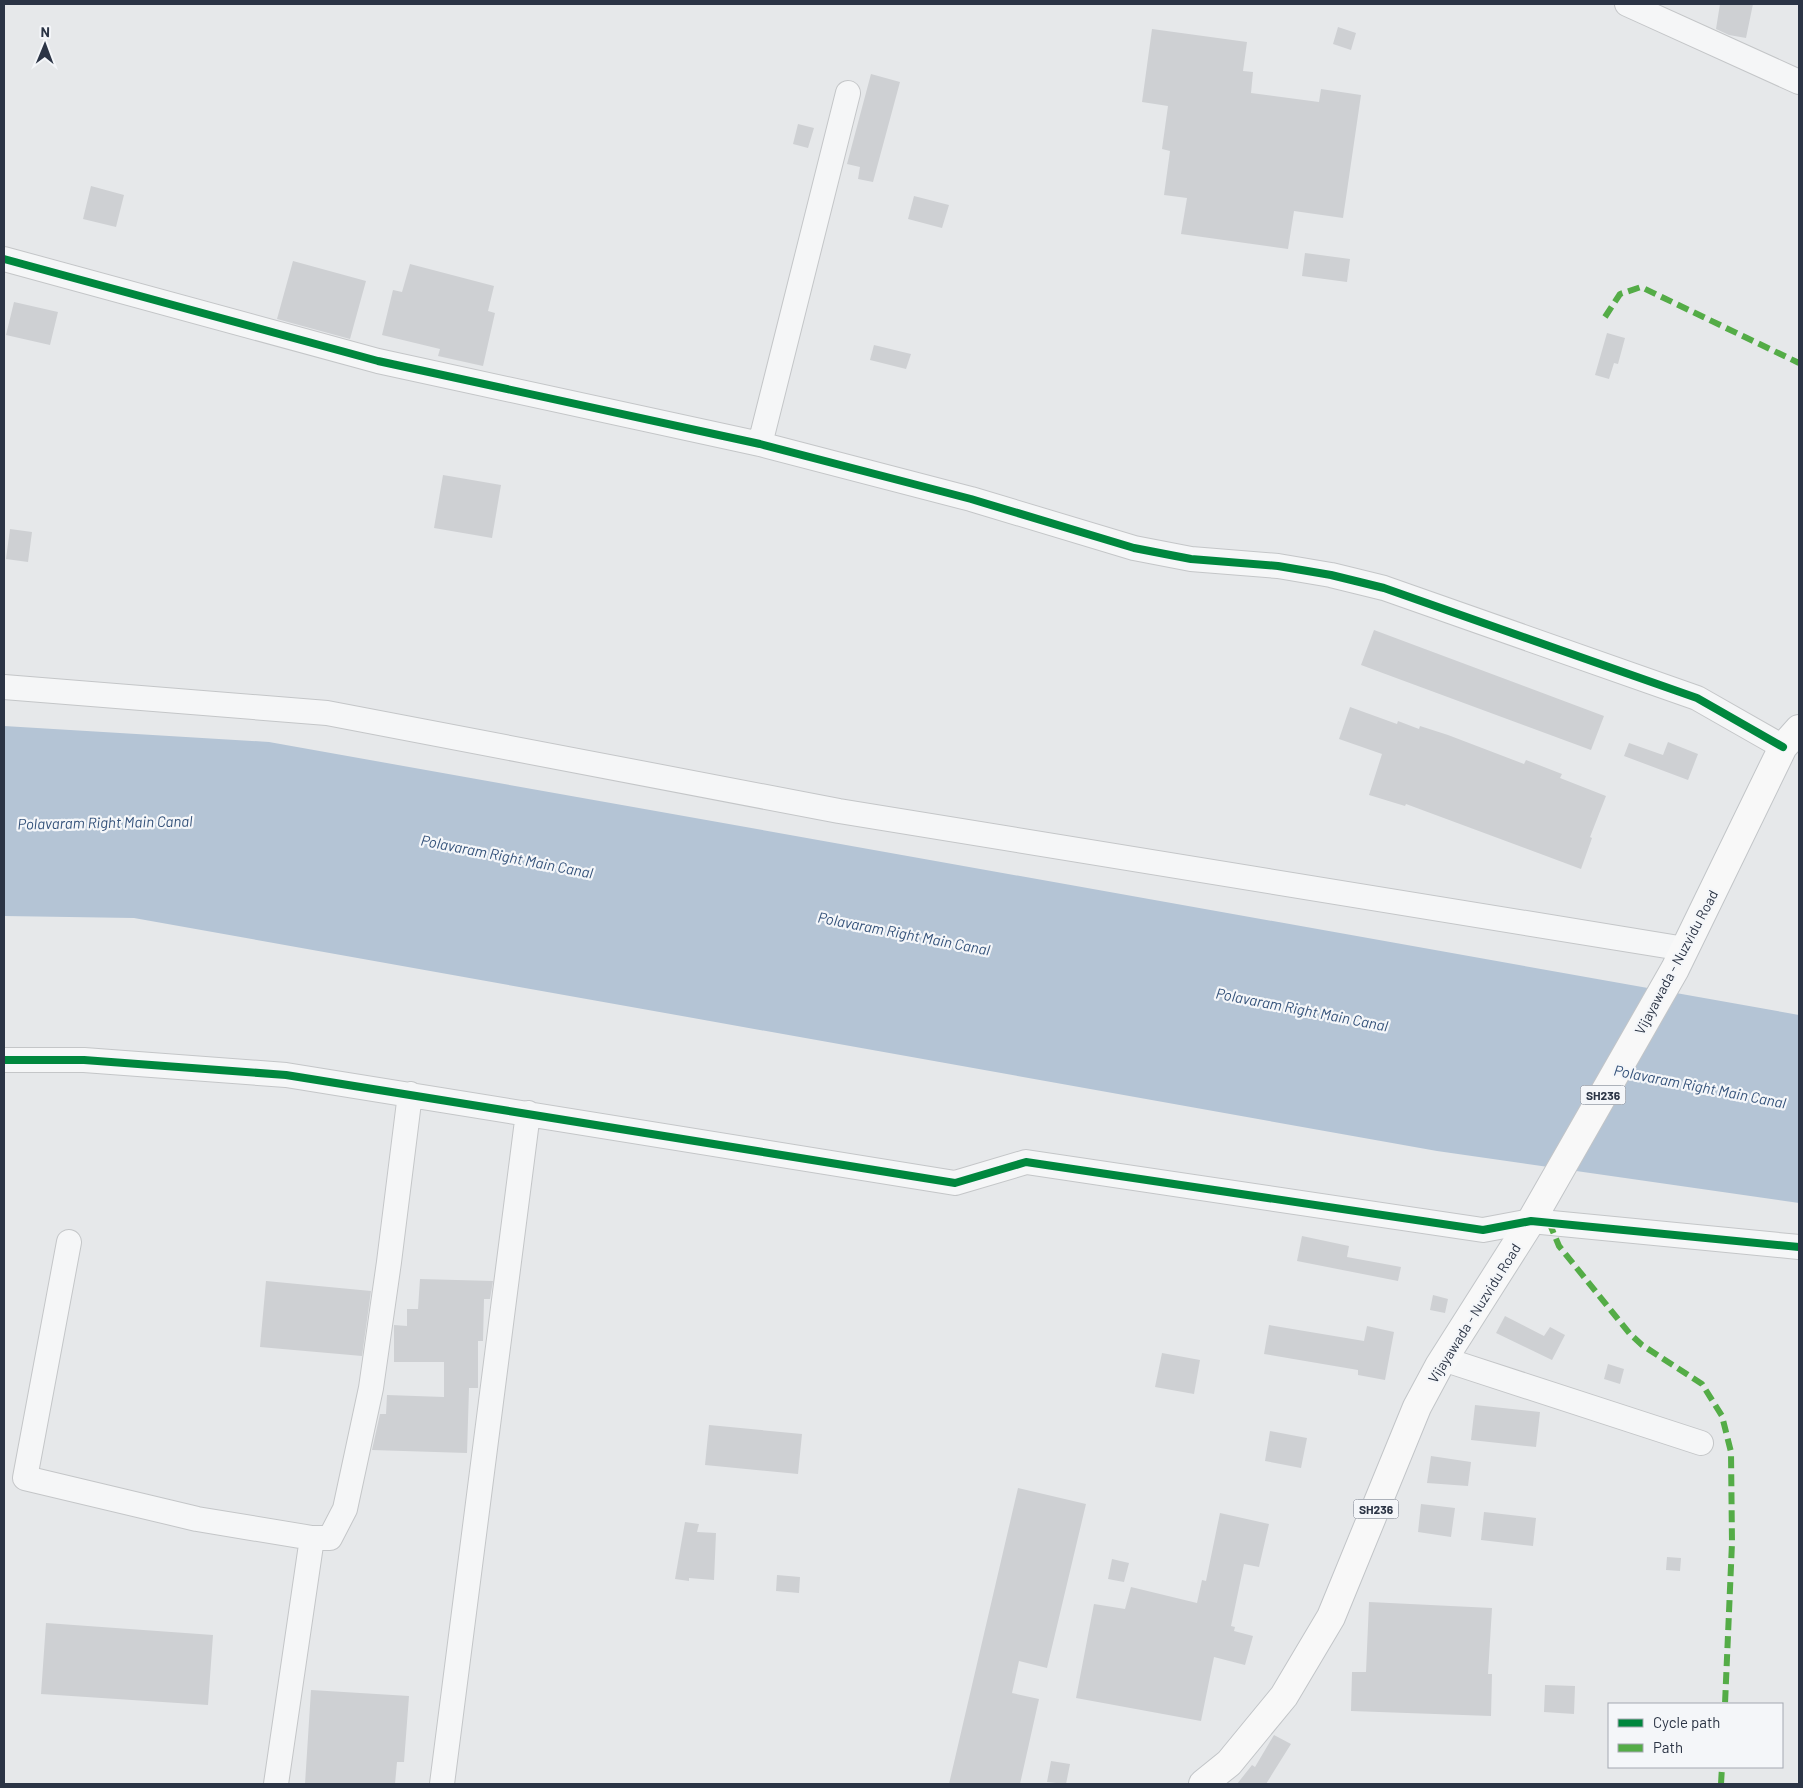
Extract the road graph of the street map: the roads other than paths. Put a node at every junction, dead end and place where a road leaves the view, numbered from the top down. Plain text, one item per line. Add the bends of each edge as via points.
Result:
1 (1627, 4) edge
2 (1799, 82) edge
3 (848, 94) dead end
4 (4, 259) edge
5 (760, 444) junction
6 (4, 687) edge
7 (1791, 738) edge
8 (1680, 959) junction
9 (4, 1060) edge
10 (410, 1094) junction
11 (528, 1113) junction
12 (1531, 1221) junction
13 (69, 1242) dead end
14 (1799, 1247) edge
15 (1443, 1359) junction
16 (1701, 1442) dead end
17 (312, 1538) junction
18 (276, 1784) edge
19 (442, 1784) edge
20 (1203, 1784) edge

1 - 2 street
3 - 5 street
4 - 5 street via 378,361
5 - 7 street via 971,499 1134,548 1191,559 1313,572 1384,588 1696,698
6 - 8 street via 327,713 839,811
7 - 8 main road, Vijayawada - Nuzvidu Road / SH236
8 - 12 main road, Vijayawada - Nuzvidu Road / SH236
9 - 10 street via 84,1060 286,1075
10 - 11 street
10 - 17 street via 371,1388 345,1509 330,1538
11 - 12 street via 955,1183 1026,1162 1483,1230
11 - 19 street
12 - 14 street
12 - 15 main road, Vijayawada - Nuzvidu Road / SH236
13 - 17 street via 25,1478 197,1520
15 - 16 street
15 - 20 main road, Vijayawada - Nuzvidu Road / SH236 via 1397,1451 1332,1617 1284,1696 1229,1763
17 - 18 street

